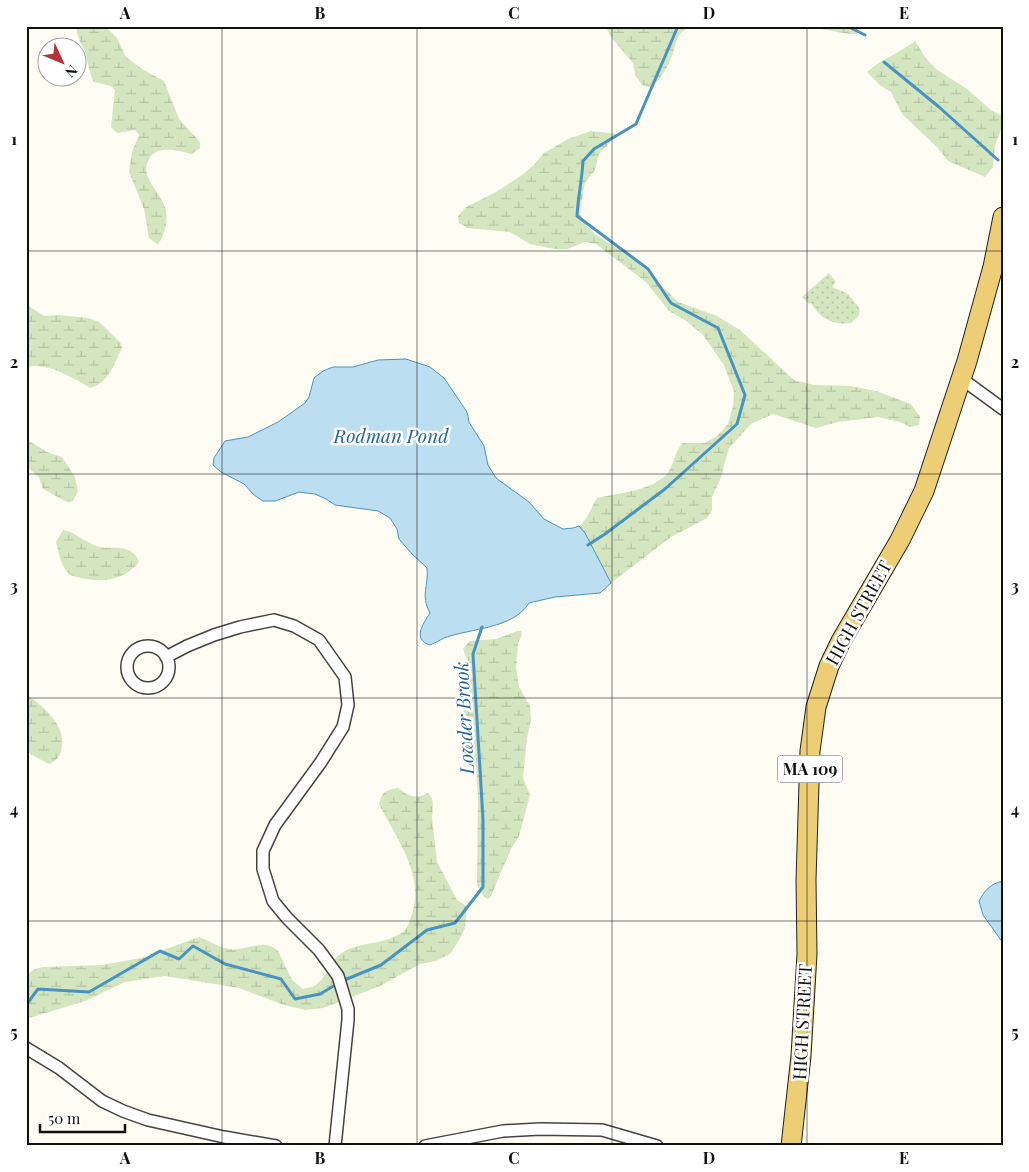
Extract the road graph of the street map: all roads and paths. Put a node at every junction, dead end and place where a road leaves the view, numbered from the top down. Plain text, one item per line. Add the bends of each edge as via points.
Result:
1 (1003, 217) edge
2 (962, 379) junction
3 (1003, 409) edge
4 (166, 657) dead end
5 (26, 1048) edge
6 (223, 1142) edge
7 (463, 1143) edge
8 (276, 1146) edge
9 (335, 1146) edge
10 (425, 1146) edge
11 (657, 1146) edge
12 (791, 1146) edge

1 - 2 main road, HIGH STREET / MA 109
2 - 3 street
2 - 12 main road, HIGH STREET / MA 109 via 924,491 896,548 841,641 829,666 813,719 806,880 807,954 800,1075
4 - 9 street via 214,635 274,620 294,626 319,640 345,677 348,705 343,727 275,825 263,852 263,869 274,901 319,950 340,982 348,1009
5 - 6 street via 102,1101 148,1120
6 - 8 street
7 - 10 street
7 - 11 street via 516,1130 592,1129

